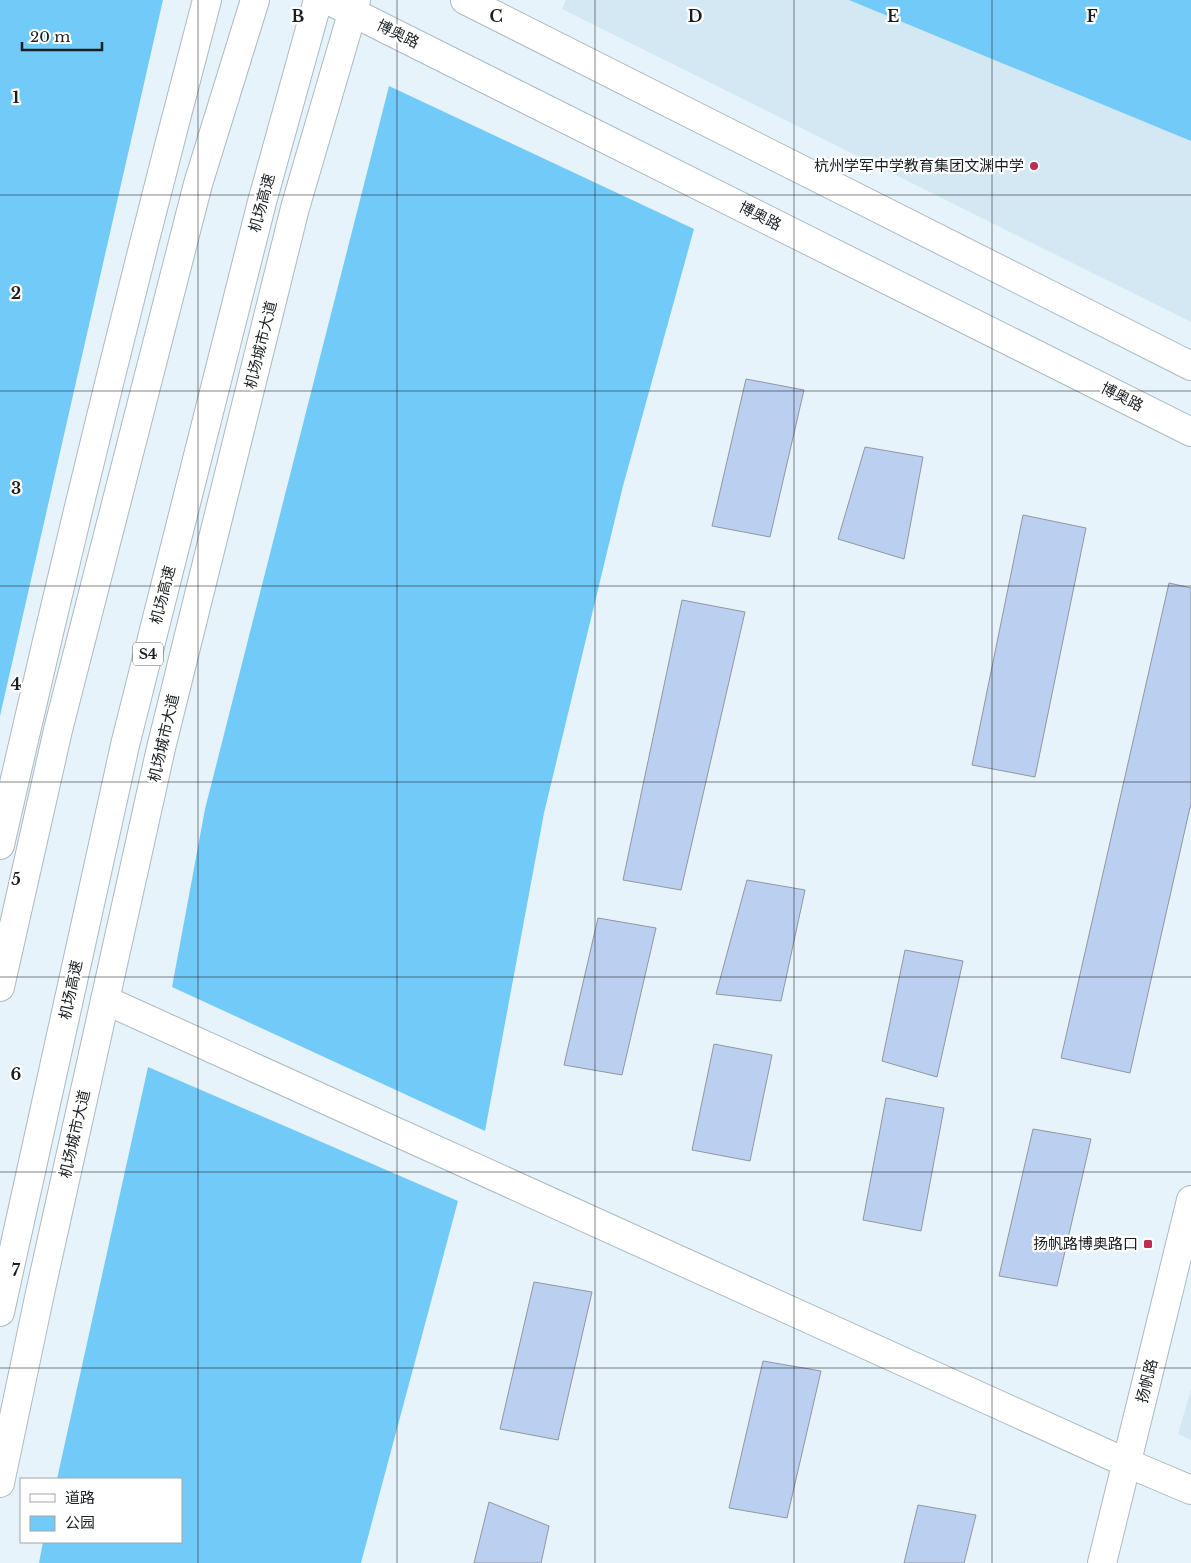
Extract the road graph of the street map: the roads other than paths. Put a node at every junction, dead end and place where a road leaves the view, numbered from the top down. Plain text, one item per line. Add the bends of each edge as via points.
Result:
1 (207, 0) edge
2 (255, 0) edge
3 (318, 0) edge
4 (328, 0) edge
5 (465, 0) edge
6 (354, 6) edge
7 (1191, 366) edge
8 (1191, 432) edge
9 (0, 845) edge
10 (0, 988) edge
11 (105, 1000) junction
12 (1191, 1200) edge
13 (0, 1312) edge
14 (1127, 1463) junction
15 (0, 1483) edge
16 (1191, 1490) edge
17 (1102, 1563) edge

1 - 9 main road via 161,172
2 - 10 main road via 198,184 58,730
3 - 13 main road, 机场高速 / S4 via 262,202 125,745
4 - 6 main road, 博奥路
5 - 7 main road
6 - 8 main road, 博奥路
6 - 11 main road, 机场城市大道 via 293,218 161,748
11 - 14 main road
11 - 15 main road, 机场城市大道
12 - 14 main road, 扬帆路
14 - 16 main road
14 - 17 main road, 扬帆路

